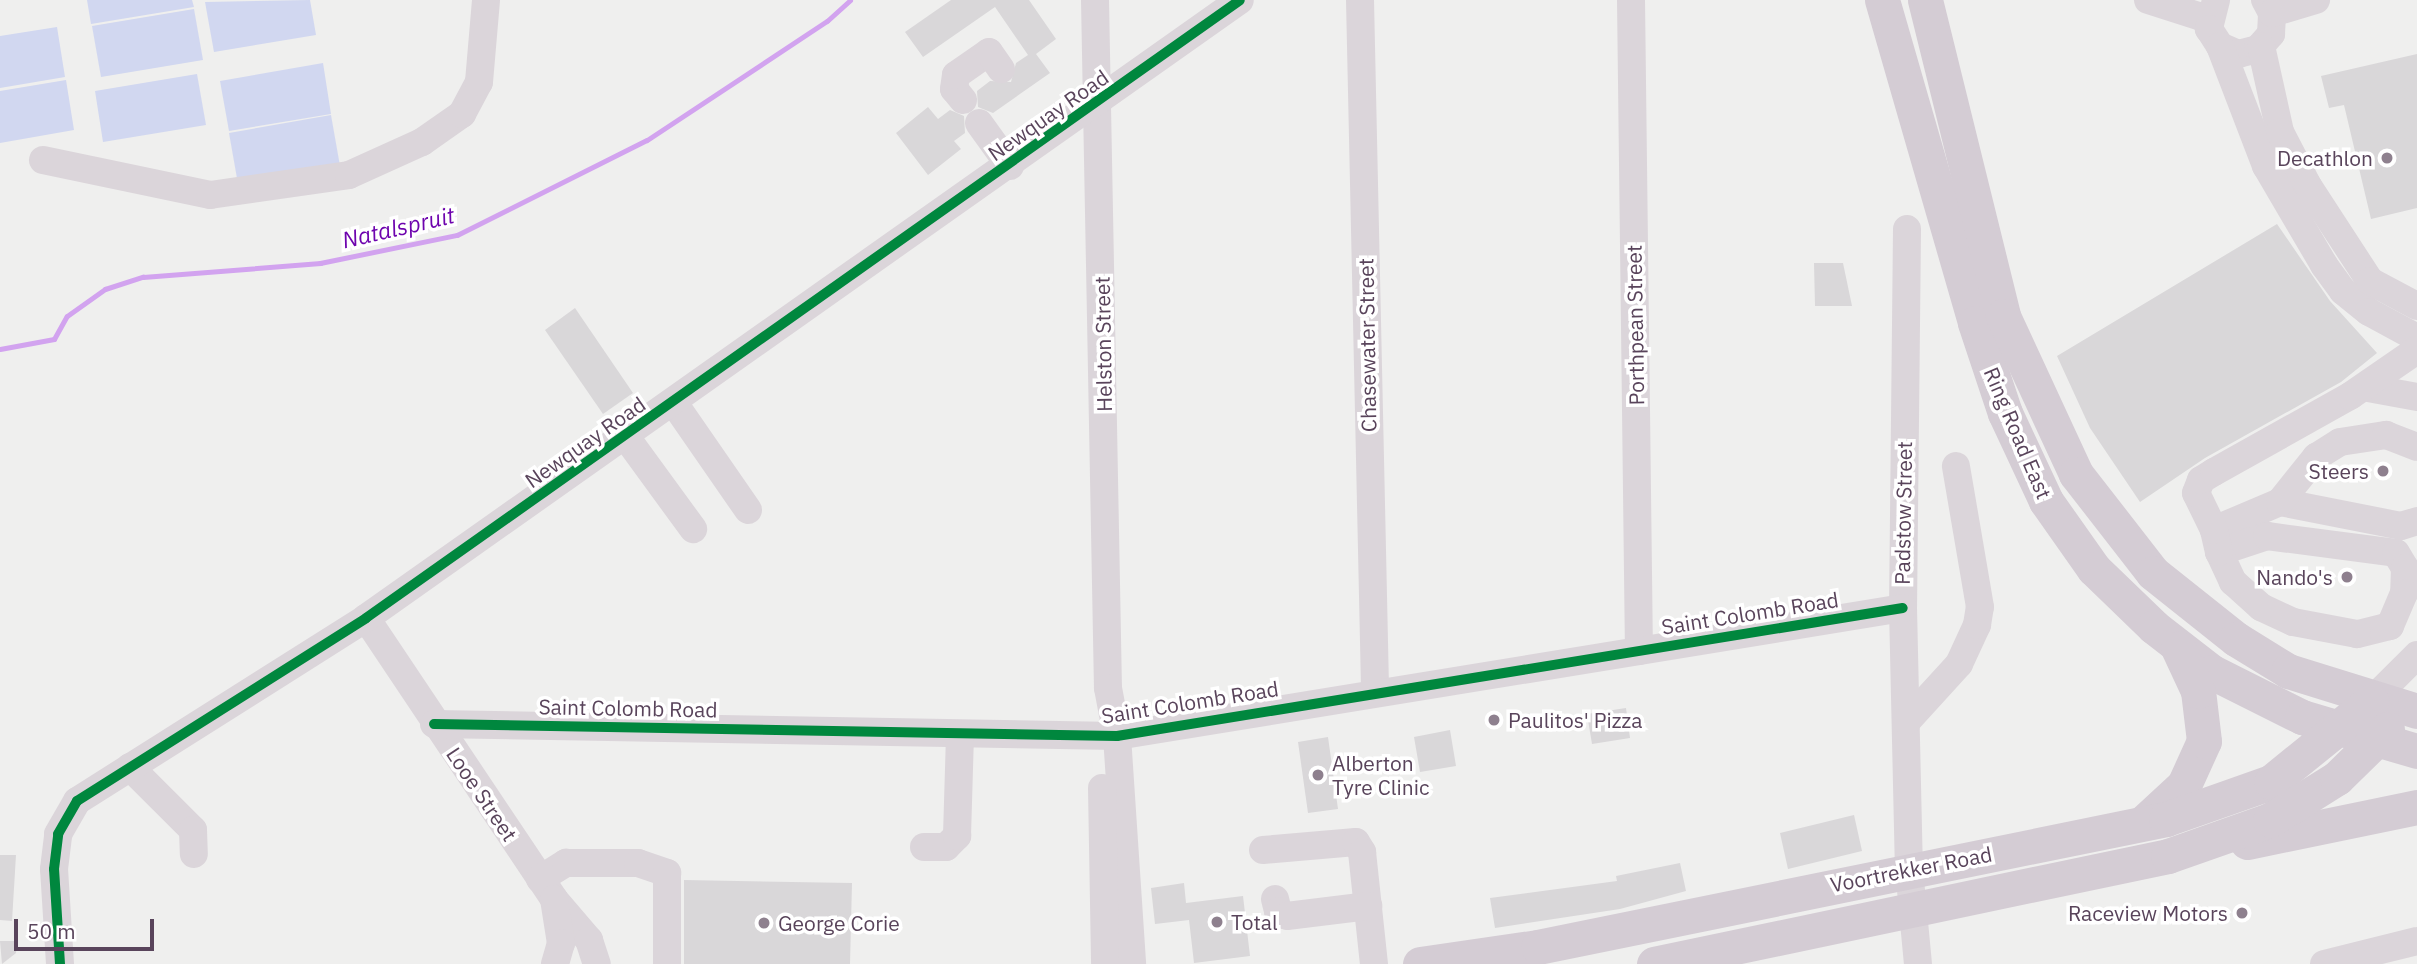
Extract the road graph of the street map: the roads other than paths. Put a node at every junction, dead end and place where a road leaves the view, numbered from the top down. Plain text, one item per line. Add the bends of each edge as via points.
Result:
1 (486, 0) edge
2 (1095, 0) edge
3 (1240, 0) edge
4 (1360, 0) edge
5 (1631, 0) edge
6 (1882, 0) edge
7 (1925, 0) edge
8 (2148, 0) edge
9 (2316, 0) edge
10 (2269, 7) edge
11 (2212, 9) edge
12 (2220, 46) junction
13 (2261, 46) junction
14 (989, 53) dead end
15 (1099, 103) junction
16 (43, 160) dead end
17 (1010, 166) junction
18 (1907, 229) dead end
19 (1980, 286) junction
20 (2417, 306) edge
21 (2417, 338) edge
22 (2417, 350) edge
23 (2417, 373) edge
24 (2359, 392) junction
25 (2417, 397) edge
26 (674, 404) junction
27 (626, 437) junction
28 (2417, 447) edge
29 (1956, 466) dead end
30 (2280, 502) junction
31 (748, 510) dead end
32 (2417, 521) edge
33 (694, 529) dead end
34 (2217, 541) junction
35 (1903, 608) junction
36 (366, 618) junction
37 (2176, 644) junction
38 (1639, 650) junction
39 (2417, 655) edge
40 (1375, 690) junction
41 (2371, 701) junction
42 (2414, 707) edge
43 (1907, 721) junction
44 (435, 724) junction
45 (2339, 730) junction
46 (960, 734) junction
47 (1108, 736) junction
48 (2374, 743) junction
49 (2417, 751) edge
50 (130, 767) junction
51 (2417, 807) edge
52 (2142, 824) junction
53 (924, 847) dead end
54 (1263, 850) dead end
55 (194, 854) dead end
56 (2168, 856) junction
57 (1909, 869) junction
58 (547, 889) junction
59 (1275, 899) dead end
60 (1368, 906) junction
61 (1914, 907) junction
62 (2417, 942) edge
63 (60, 964) edge
64 (555, 964) edge
65 (597, 964) edge
66 (667, 964) edge
67 (1105, 964) edge
68 (1132, 964) edge
69 (1374, 964) edge
70 (1420, 964) edge
71 (1654, 964) edge
72 (1918, 964) edge
73 (2324, 964) edge

1 - 16 street via 479,82 462,114 422,142 349,175 210,195
2 - 15 street, Helston Street
3 - 15 street, Newquay Road
4 - 40 street, Chasewater Street
5 - 38 street, Porthpean Street
6 - 19 main road, Ring Road East
7 - 19 main road, Ring Road East
8 - 11 street
9 - 10 street
10 - 13 street via 2271,34
11 - 12 street
12 - 13 street via 2238,54
12 - 21 street via 2266,166 2325,265 2361,305
13 - 20 street via 2280,132 2308,186 2370,281
14 - 17 street via 952,82
15 - 17 street, Newquay Road
15 - 47 street, Helston Street
17 - 26 street, Newquay Road
18 - 35 street, Padstow Street
19 - 37 main road, Ring Road East via 2005,413 2046,501 2094,569
19 - 41 main road, Ring Road East via 2076,474 2146,565 2236,639 2288,671
22 - 24 street
23 - 24 street
24 - 25 street
24 - 34 street via 2201,480 2196,493
26 - 27 street, Newquay Road
26 - 31 street
27 - 33 street
27 - 36 street, Newquay Road
28 - 30 street via 2386,435 2340,442 2316,457
29 - 43 street via 1980,607 1977,625 1959,664
30 - 32 street via 2401,526
30 - 34 street
34 - 34 street via 2242,593 2293,622 2367,634 2390,626 2403,604 2405,568 2396,553 2385,549 2267,536
35 - 38 street, Saint Colomb Road
35 - 43 street, Padstow Street
36 - 44 street, Looe Street
36 - 50 street, Newquay Road
37 - 45 main road, Ring Road East via 2266,703
37 - 52 main road via 2198,691 2204,741 2184,785
38 - 40 street, Saint Colomb Road
39 - 41 street
40 - 47 street, Saint Colomb Road
41 - 42 main road, Ring Road East
41 - 45 main road, Voortrekker Road
42 - 48 main road, Voortrekker Road
43 - 57 street, Padstow Street
44 - 46 street, Saint Colomb Road
44 - 58 street, Looe Street
45 - 48 main road, Ring Road East
45 - 52 main road, Voortrekker Road via 2271,782
46 - 47 street, Saint Colomb Road
46 - 53 street via 957,836 946,847
47 - 67 street, Helston Street
47 - 68 street, Helston Street
48 - 49 main road, Ring Road East
48 - 56 main road, Voortrekker Road via 2337,778 2270,820
50 - 55 street via 193,830
50 - 63 street, Newquay Road via 77,801 58,834 54,869
51 - 56 main road
52 - 57 main road, Voortrekker Road
54 - 60 street via 1356,842
56 - 61 main road, Voortrekker Road
57 - 61 street, Padstow Street
57 - 70 main road, Voortrekker Road via 1538,947
58 - 64 street, Looe Street via 561,943
58 - 65 street, Looe Street via 589,940
58 - 66 street via 556,867 578,862 639,863 667,873
59 - 60 street via 1278,911 1287,916
60 - 69 street
61 - 71 main road, Voortrekker Road
61 - 72 street, Padstow Street
62 - 73 street

